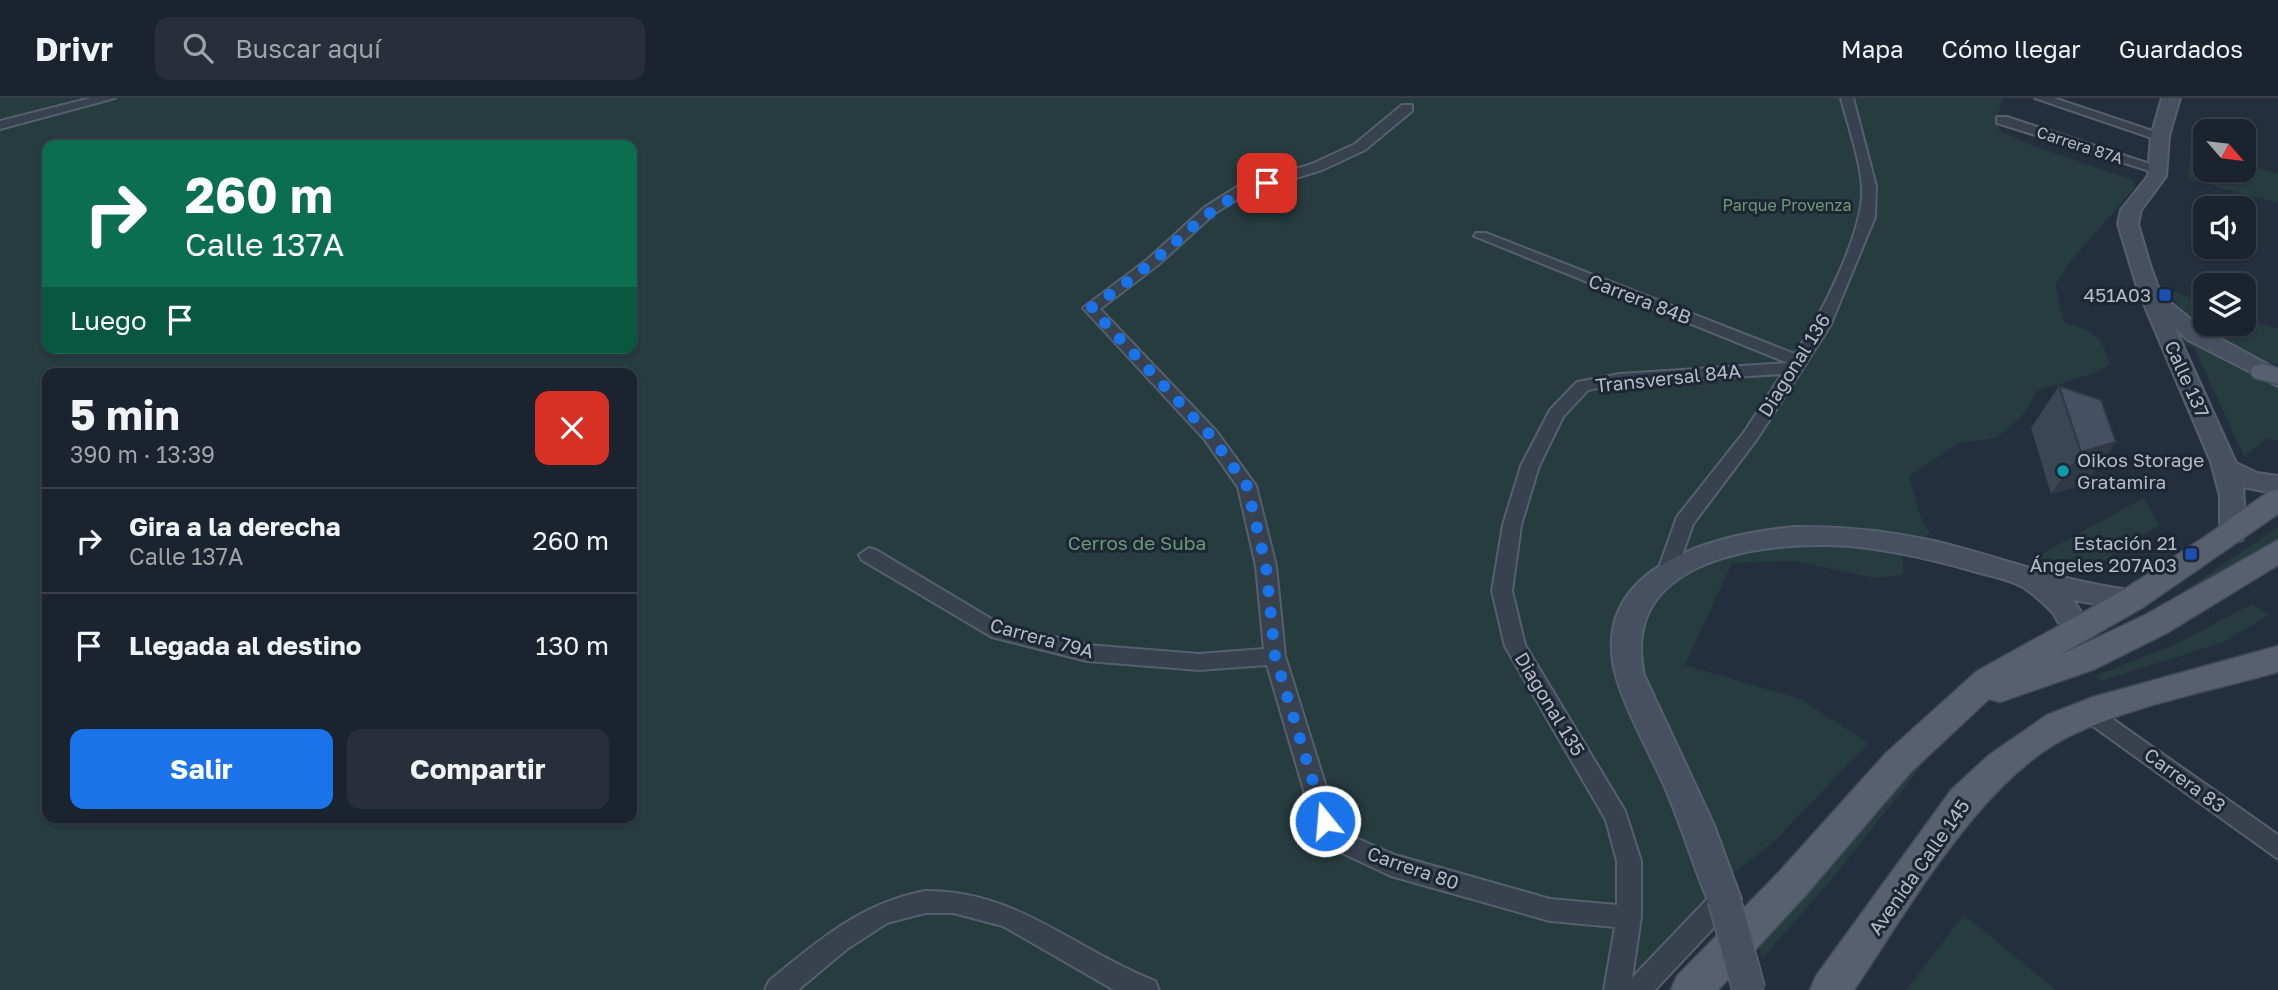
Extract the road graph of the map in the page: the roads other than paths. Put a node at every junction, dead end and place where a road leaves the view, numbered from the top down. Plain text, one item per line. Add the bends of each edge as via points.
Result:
1 (109, 98) edge
2 (1847, 98) edge
3 (2042, 98) edge
4 (2167, 99) edge
5 (1407, 108) dead end
6 (2002, 120) dead end
7 (0, 125) edge
8 (2160, 136) junction
9 (2158, 169) junction
10 (1481, 236) dead end
11 (2149, 288) junction
12 (2171, 342) joint
13 (1797, 365) junction
14 (2273, 376) edge
15 (1583, 386) joint
16 (2227, 469) junction
17 (2278, 485) edge
18 (2278, 499) edge
19 (2234, 533) junction
20 (2278, 551) edge
21 (869, 555) dead end
22 (1667, 573) junction
23 (2017, 575) junction
24 (2131, 600) junction
25 (2078, 628) junction
26 (1275, 656) junction
27 (2269, 659) edge
28 (2091, 713) junction
29 (1945, 716) junction
30 (2278, 848) edge
31 (1720, 890) junction
32 (1629, 917) junction
33 (778, 990) edge
34 (1146, 990) edge
35 (1617, 990) edge
36 (1638, 990) edge
37 (1691, 990) edge
38 (1749, 990) edge
39 (1830, 990) edge

1 - 7 street
2 - 13 street, Diagonal 136 via 1869,186 1868,217 1822,326
3 - 8 street
4 - 8 street, Calle 137
5 - 26 street, Carrera 80 via 1360,147 1317,167 1242,190 1210,210 1153,262 1091,308 1211,436 1247,486 1266,566
6 - 9 street, Carrera 87A
8 - 9 street, Calle 137
9 - 11 street, Calle 137 via 2154,182 2131,210 2128,224
10 - 13 street, Carrera 84B
11 - 12 street, Calle 137
11 - 14 street, Calle 137 via 2168,313 2196,335
12 - 16 street, Calle 137
13 - 15 street, Transversal 84A
13 - 22 street, Diagonal 136 via 1751,435 1684,522
15 - 32 street, Diagonal 135 via 1556,414 1530,466 1512,525 1502,591 1515,646 1617,818 1629,861
16 - 17 street via 2252,481
16 - 19 street, Calle 137 via 2234,497
18 - 19 main road
19 - 24 main road
20 - 29 main road via 2084,660 2014,683
21 - 26 street, Carrera 79A via 992,629 1087,653 1199,662
22 - 23 street, Diagonal 136 via 1710,551 1761,540 1836,535 1916,547
22 - 31 street, Diagonal 136 via 1638,601 1626,635 1625,656 1697,823
23 - 24 street, Diagonal 136
23 - 25 street, Diagonal 136 via 2048,592
24 - 25 main road
25 - 29 main road via 1989,680
26 - 32 street, Carrera 80 via 1325,821 1350,846 1391,865 1550,910
27 - 28 main road, Avenida Calle 145
28 - 30 street, Carrera 83
28 - 39 main road, Avenida Calle 145 via 2040,736 1965,800
29 - 37 main road
31 - 36 street via 1699,922
31 - 38 street, bridge
32 - 35 street, Diagonal 135
33 - 34 street via 868,918 926,900 972,904 1016,920 1077,958

